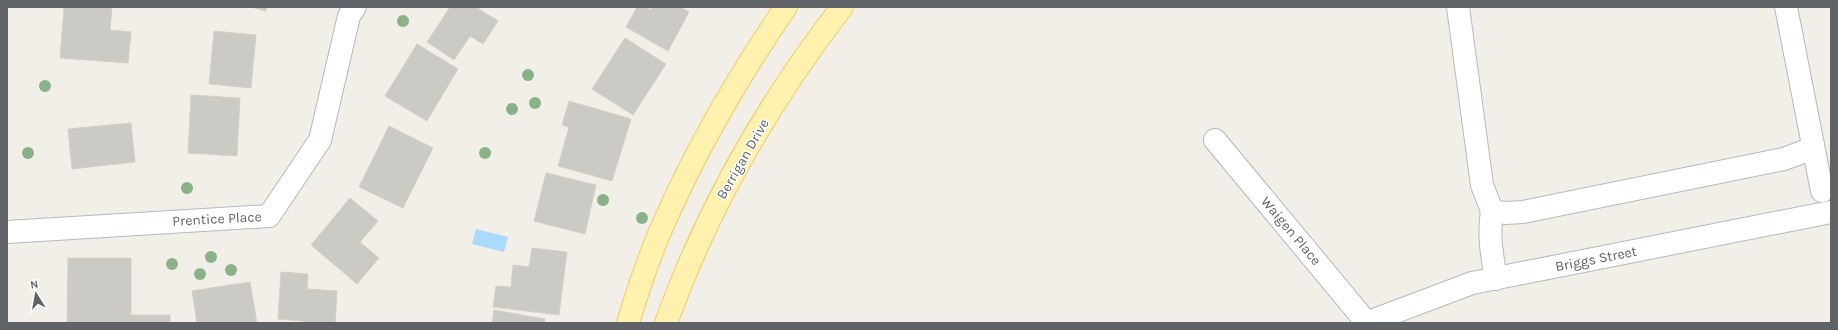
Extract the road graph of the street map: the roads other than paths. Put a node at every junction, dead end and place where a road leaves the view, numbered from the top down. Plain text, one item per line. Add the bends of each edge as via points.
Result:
1 (355, 7) edge
2 (786, 7) edge
3 (842, 7) edge
4 (1458, 7) edge
5 (1786, 7) edge
6 (1215, 140) dead end
7 (1813, 144) junction
8 (1822, 191) dead end
9 (1492, 211) junction
10 (1831, 212) edge
11 (7, 232) edge
12 (1496, 278) junction
13 (628, 323) edge
14 (666, 323) edge
15 (1367, 323) edge

1 - 11 street, Prentice Place via 349,16 320,140 269,216
2 - 13 main road via 723,106 681,188 659,235
3 - 14 main road, Berrigan Drive via 790,78 719,198 681,282
4 - 9 street via 1482,185
5 - 7 street
6 - 15 street, Waigen Place
7 - 8 street
7 - 9 street via 1805,151 1784,159 1523,212
9 - 12 street via 1490,249
10 - 12 street, Briggs Street
12 - 15 street, Briggs Street via 1472,283

